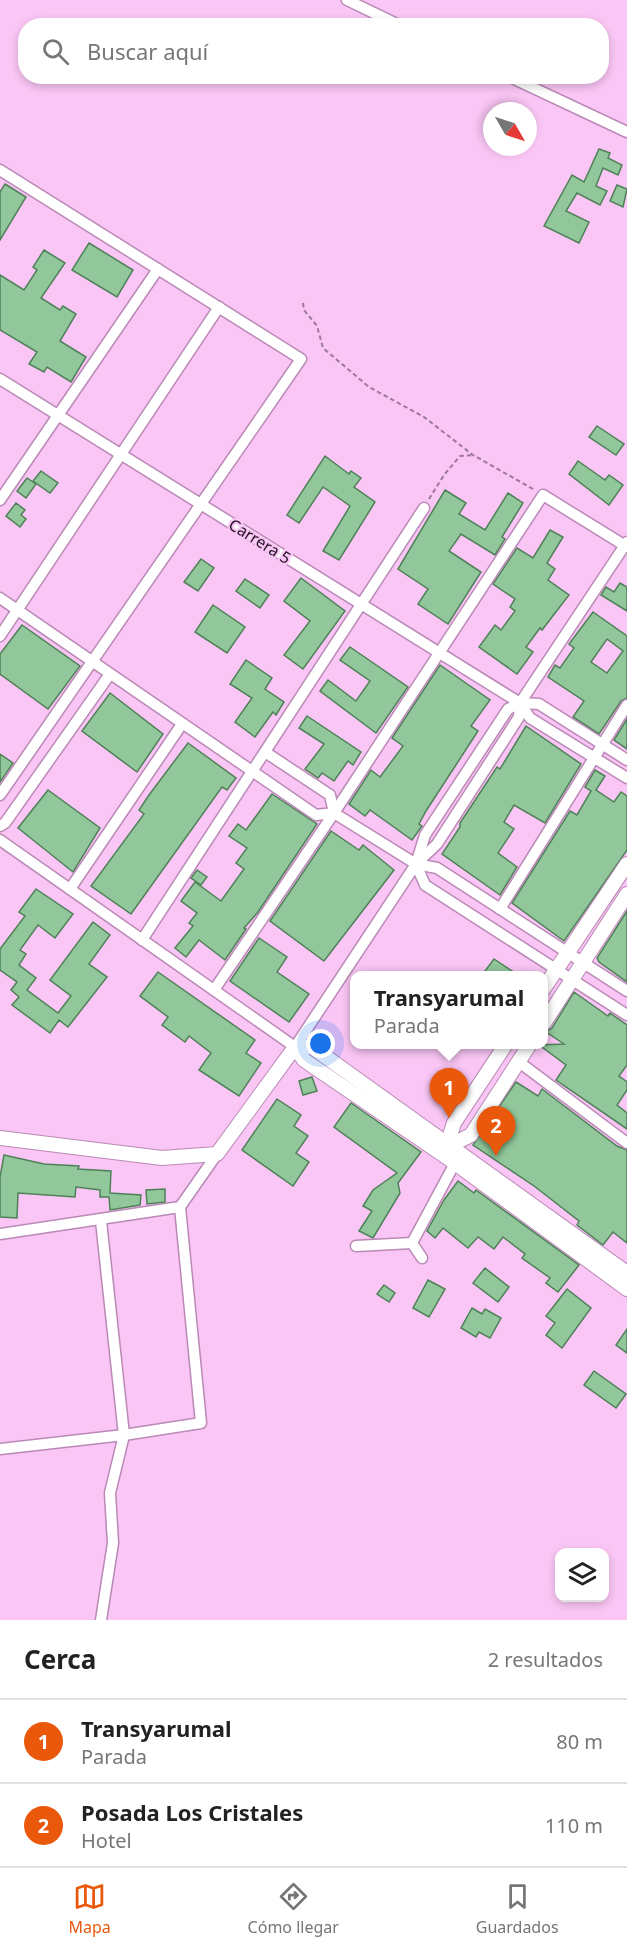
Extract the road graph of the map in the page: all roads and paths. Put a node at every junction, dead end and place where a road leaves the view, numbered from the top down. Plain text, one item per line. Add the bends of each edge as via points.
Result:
1 (347, 0) edge
2 (384, 18) edge
3 (525, 84) edge
4 (627, 132) edge
5 (0, 170) edge
6 (158, 269) junction
7 (303, 303) dead end
8 (219, 307) junction
9 (0, 379) edge
10 (59, 416) junction
11 (122, 455) junction
12 (473, 455) junction
13 (543, 495) junction
14 (0, 500) edge
15 (201, 504) junction
16 (424, 508) joint
17 (626, 545) edge
18 (0, 598) edge
19 (361, 604) junction
20 (18, 610) junction
21 (0, 636) edge
22 (439, 652) junction
23 (92, 662) junction
24 (110, 674) junction
25 (520, 703) junction
26 (627, 705) edge
27 (182, 724) junction
28 (603, 744) junction
29 (265, 752) junction
30 (595, 757) junction
31 (627, 760) edge
32 (251, 773) junction
33 (627, 778) edge
34 (0, 795) edge
35 (334, 813) junction
36 (0, 826) edge
37 (0, 840) edge
38 (416, 864) junction
39 (627, 864) edge
40 (70, 889) junction
41 (627, 894) edge
42 (500, 909) junction
43 (142, 940) junction
44 (567, 952) junction
45 (583, 963) junction
46 (556, 969) junction
47 (572, 979) junction
48 (548, 981) edge
49 (214, 990) junction
50 (627, 991) edge
51 (548, 1015) edge
52 (627, 1015) edge
53 (295, 1047) junction
54 (503, 1049) edge
55 (527, 1049) edge
56 (519, 1062) junction
57 (0, 1138) edge
58 (627, 1143) edge
59 (446, 1150) junction
60 (217, 1155) junction
61 (456, 1163) junction
62 (180, 1207) junction
63 (101, 1221) junction
64 (0, 1234) edge
65 (412, 1243) junction
66 (356, 1246) dead end
67 (422, 1257) dead end
68 (627, 1273) edge
69 (627, 1289) edge
70 (124, 1436) junction
71 (0, 1449) edge
72 (101, 1620) edge

1 - 2 street
3 - 4 street
5 - 6 street
6 - 8 street
6 - 10 street
7 - 12 path via 317,326 322,348 369,387 424,417
8 - 11 street
8 - 15 street via 301,359
9 - 10 street, Carrera 5
10 - 11 street, Carrera 5
10 - 14 street
11 - 15 street, Carrera 5
11 - 20 street
12 - 13 path
12 - 16 path via 460,456
13 - 17 street
13 - 22 street
15 - 19 street, Carrera 5
15 - 23 street
16 - 19 street
17 - 25 street
18 - 20 street
19 - 22 street, Carrera 5
19 - 29 street
20 - 21 street
20 - 23 street
22 - 25 street, Carrera 5
22 - 35 street
23 - 24 street
23 - 34 street
24 - 27 street
24 - 36 street
25 - 28 street, Carrera 5 via 539,704
25 - 30 street, Carrera 5 via 530,718
25 - 38 street via 513,727 437,844
26 - 28 street
27 - 32 street
27 - 40 street
28 - 30 street
28 - 31 street, Carrera 5
29 - 32 street
29 - 35 street via 330,795
30 - 33 street, Carrera 5
30 - 42 street
32 - 35 street via 316,815
32 - 43 street
35 - 38 street
35 - 49 street
37 - 40 street
38 - 42 street via 437,868
38 - 46 street via 425,885
38 - 53 street
39 - 44 street
40 - 43 street
41 - 45 street
42 - 44 street
43 - 49 street
44 - 45 street
44 - 46 street
45 - 47 street
45 - 50 street
46 - 47 street
46 - 48 street
47 - 51 street
47 - 52 street
49 - 53 street
53 - 59 street via 312,1047
53 - 60 street
54 - 59 street via 454,1123
55 - 56 street
56 - 58 street
56 - 59 street via 471,1135
57 - 60 street via 162,1158
59 - 61 street
59 - 68 street
60 - 62 street
61 - 65 street
61 - 69 street
62 - 63 street
62 - 70 street via 201,1423
63 - 64 street
63 - 70 street
65 - 66 street
65 - 67 street
70 - 71 street
70 - 72 street via 110,1493 113,1543

